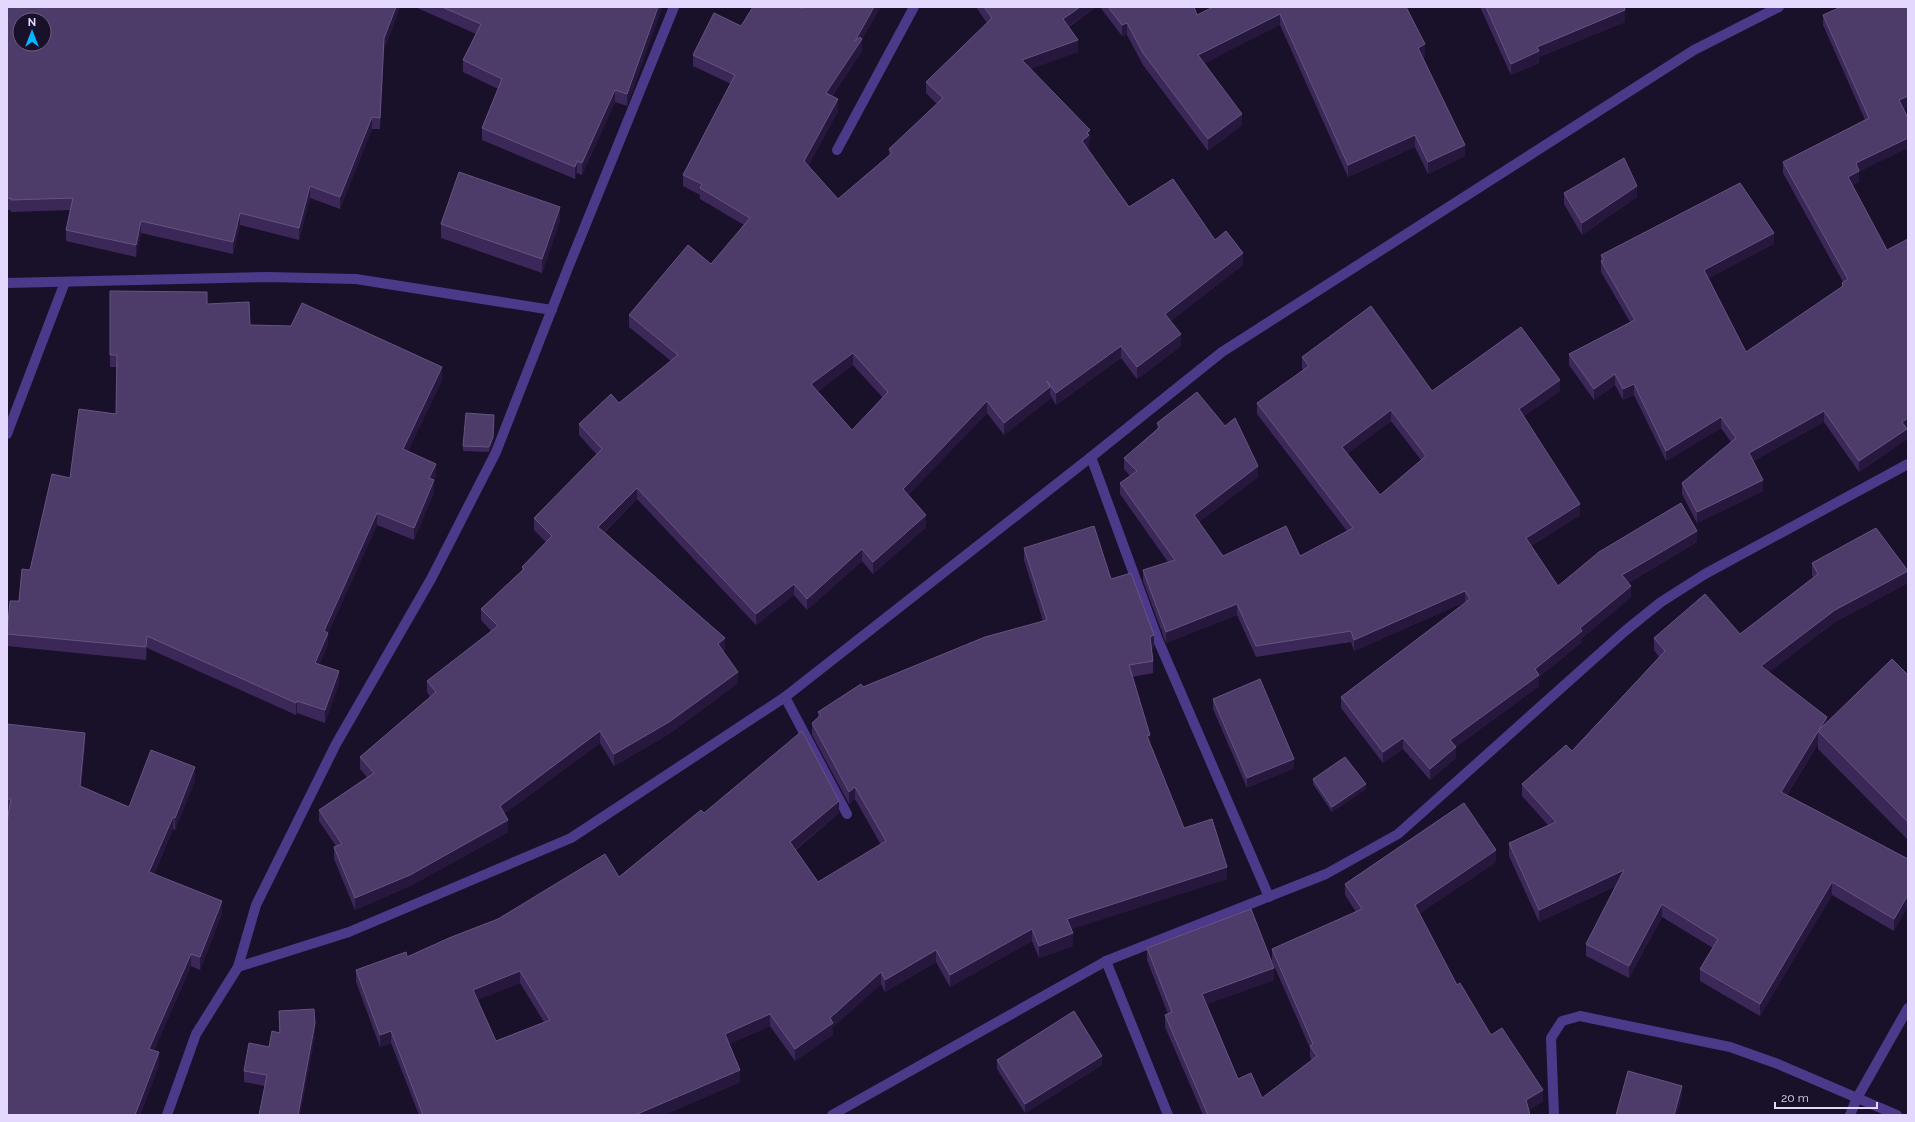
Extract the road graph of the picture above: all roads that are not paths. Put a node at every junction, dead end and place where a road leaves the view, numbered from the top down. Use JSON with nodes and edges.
{"nodes":[{"id":1,"x":674,"y":7,"type":"edge"},
{"id":2,"x":914,"y":7,"type":"edge"},
{"id":3,"x":1779,"y":7,"type":"edge"},
{"id":4,"x":838,"y":150,"type":"dead end"},
{"id":5,"x":65,"y":282,"type":"junction"},
{"id":6,"x":7,"y":283,"type":"edge"},
{"id":7,"x":552,"y":310,"type":"junction"},
{"id":8,"x":7,"y":434,"type":"edge"},
{"id":9,"x":1091,"y":457,"type":"junction"},
{"id":10,"x":1908,"y":464,"type":"edge"},
{"id":11,"x":785,"y":697,"type":"junction"},
{"id":12,"x":847,"y":814,"type":"dead end"},
{"id":13,"x":1269,"y":897,"type":"junction"},
{"id":14,"x":1106,"y":961,"type":"junction"},
{"id":15,"x":238,"y":968,"type":"junction"},
{"id":16,"x":1908,"y":1008,"type":"edge"},
{"id":17,"x":1857,"y":1098,"type":"junction"},
{"id":18,"x":167,"y":1115,"type":"edge"},
{"id":19,"x":832,"y":1115,"type":"edge"},
{"id":20,"x":1168,"y":1115,"type":"edge"},
{"id":21,"x":1554,"y":1115,"type":"edge"},
{"id":22,"x":1850,"y":1115,"type":"edge"},
{"id":23,"x":1897,"y":1115,"type":"edge"}],
"edges":[{"from":1,"to":7,"type":"street"},
{"from":2,"to":4,"type":"street"},
{"from":3,"to":9,"type":"street"},
{"from":5,"to":6,"type":"street"},
{"from":5,"to":7,"type":"street"},
{"from":5,"to":8,"type":"street"},
{"from":7,"to":15,"type":"street"},
{"from":9,"to":11,"type":"street"},
{"from":9,"to":13,"type":"street"},
{"from":10,"to":13,"type":"street"},
{"from":11,"to":12,"type":"street"},
{"from":11,"to":15,"type":"street"},
{"from":13,"to":14,"type":"street"},
{"from":14,"to":19,"type":"street"},
{"from":14,"to":20,"type":"street"},
{"from":15,"to":18,"type":"street"},
{"from":16,"to":17,"type":"street"},
{"from":17,"to":21,"type":"street"},
{"from":17,"to":22,"type":"street"},
{"from":17,"to":23,"type":"street"}]}
